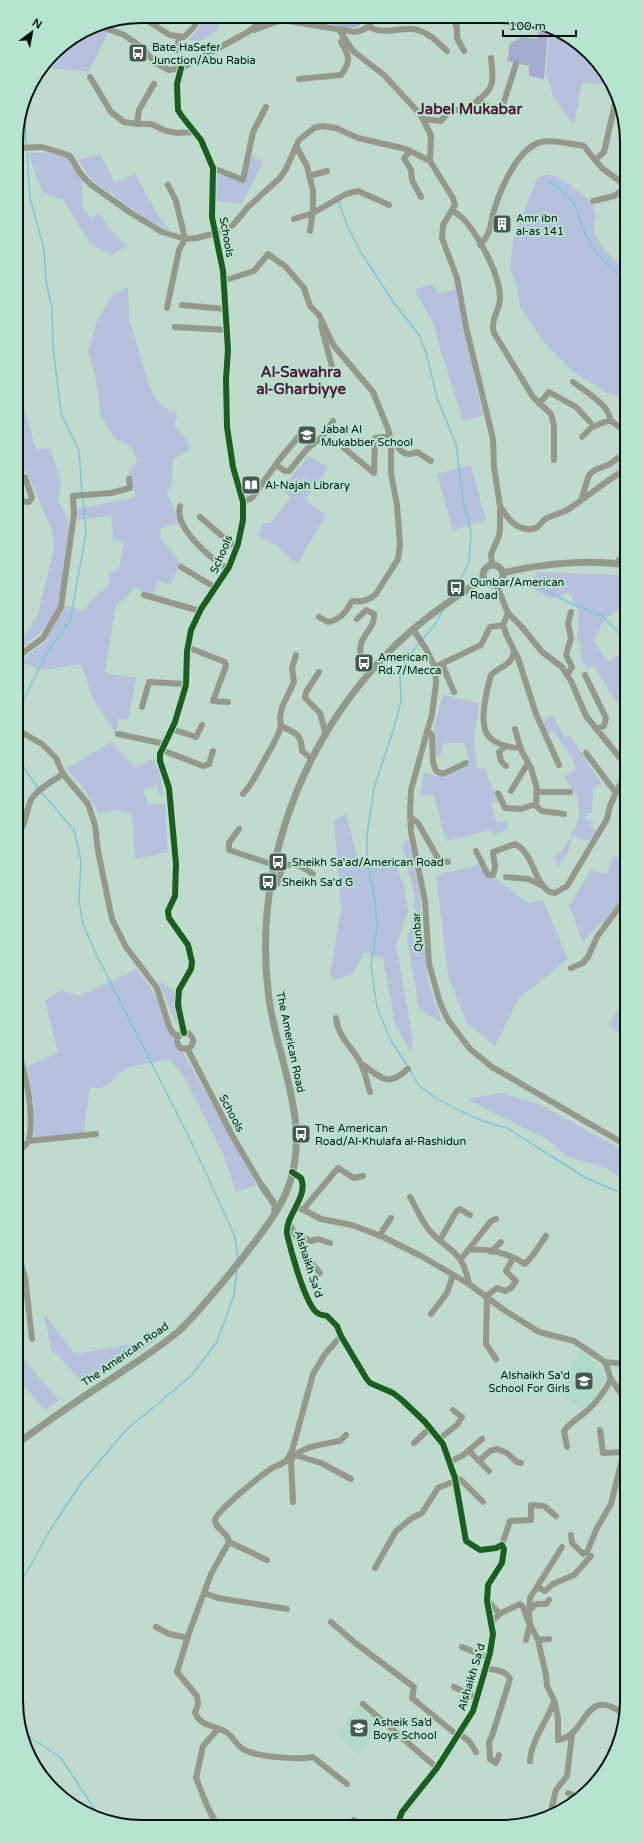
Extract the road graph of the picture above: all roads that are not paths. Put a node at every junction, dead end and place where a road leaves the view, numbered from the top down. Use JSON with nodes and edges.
{"nodes":[{"id":1,"x":151,"y":23,"type":"edge"},
{"id":2,"x":195,"y":23,"type":"edge"},
{"id":3,"x":258,"y":23,"type":"edge"},
{"id":4,"x":268,"y":23,"type":"edge"},
{"id":5,"x":306,"y":23,"type":"edge"},
{"id":6,"x":371,"y":23,"type":"edge"},
{"id":7,"x":454,"y":23,"type":"edge"},
{"id":8,"x":368,"y":27,"type":"junction"},
{"id":9,"x":107,"y":29,"type":"edge"},
{"id":10,"x":340,"y":30,"type":"junction"},
{"id":11,"x":248,"y":32,"type":"junction"},
{"id":12,"x":179,"y":37,"type":"junction"},
{"id":13,"x":344,"y":37,"type":"junction"},
{"id":14,"x":177,"y":50,"type":"dead end"},
{"id":15,"x":447,"y":51,"type":"dead end"},
{"id":16,"x":464,"y":51,"type":"dead end"},
{"id":17,"x":491,"y":58,"type":"dead end"},
{"id":18,"x":516,"y":64,"type":"dead end"},
{"id":19,"x":181,"y":68,"type":"junction"},
{"id":20,"x":90,"y":77,"type":"dead end"},
{"id":21,"x":299,"y":79,"type":"dead end"},
{"id":22,"x":154,"y":84,"type":"dead end"},
{"id":23,"x":478,"y":100,"type":"junction"},
{"id":24,"x":615,"y":106,"type":"edge"},
{"id":25,"x":266,"y":107,"type":"dead end"},
{"id":26,"x":424,"y":119,"type":"junction"},
{"id":27,"x":137,"y":124,"type":"junction"},
{"id":28,"x":195,"y":132,"type":"junction"},
{"id":29,"x":296,"y":146,"type":"junction"},
{"id":30,"x":23,"y":148,"type":"edge"},
{"id":31,"x":410,"y":151,"type":"junction"},
{"id":32,"x":595,"y":160,"type":"junction"},
{"id":33,"x":430,"y":161,"type":"junction"},
{"id":34,"x":212,"y":168,"type":"junction"},
{"id":35,"x":327,"y":171,"type":"dead end"},
{"id":36,"x":309,"y":176,"type":"junction"},
{"id":37,"x":620,"y":182,"type":"edge"},
{"id":38,"x":168,"y":185,"type":"dead end"},
{"id":39,"x":620,"y":191,"type":"edge"},
{"id":40,"x":421,"y":197,"type":"dead end"},
{"id":41,"x":593,"y":201,"type":"dead end"},
{"id":42,"x":389,"y":205,"type":"dead end"},
{"id":43,"x":453,"y":211,"type":"junction"},
{"id":44,"x":313,"y":213,"type":"junction"},
{"id":45,"x":294,"y":219,"type":"dead end"},
{"id":46,"x":310,"y":231,"type":"dead end"},
{"id":47,"x":215,"y":233,"type":"junction"},
{"id":48,"x":185,"y":239,"type":"junction"},
{"id":49,"x":480,"y":245,"type":"junction"},
{"id":50,"x":223,"y":281,"type":"junction"},
{"id":51,"x":182,"y":305,"type":"dead end"},
{"id":52,"x":167,"y":308,"type":"dead end"},
{"id":53,"x":225,"y":309,"type":"junction"},
{"id":54,"x":319,"y":315,"type":"junction"},
{"id":55,"x":175,"y":327,"type":"dead end"},
{"id":56,"x":227,"y":330,"type":"junction"},
{"id":57,"x":334,"y":374,"type":"dead end"},
{"id":58,"x":573,"y":382,"type":"dead end"},
{"id":59,"x":539,"y":404,"type":"junction"},
{"id":60,"x":610,"y":420,"type":"junction"},
{"id":61,"x":333,"y":421,"type":"dead end"},
{"id":62,"x":590,"y":422,"type":"dead end"},
{"id":63,"x":620,"y":427,"type":"edge"},
{"id":64,"x":304,"y":430,"type":"dead end"},
{"id":65,"x":582,"y":437,"type":"dead end"},
{"id":66,"x":390,"y":438,"type":"junction"},
{"id":67,"x":344,"y":448,"type":"dead end"},
{"id":68,"x":620,"y":457,"type":"edge"},
{"id":69,"x":554,"y":460,"type":"dead end"},
{"id":70,"x":431,"y":461,"type":"dead end"},
{"id":71,"x":276,"y":465,"type":"junction"},
{"id":72,"x":620,"y":473,"type":"edge"},
{"id":73,"x":25,"y":477,"type":"dead end"},
{"id":74,"x":129,"y":479,"type":"dead end"},
{"id":75,"x":581,"y":500,"type":"junction"},
{"id":76,"x":23,"y":501,"type":"edge"},
{"id":77,"x":242,"y":502,"type":"junction"},
{"id":78,"x":180,"y":506,"type":"dead end"},
{"id":79,"x":500,"y":506,"type":"junction"},
{"id":80,"x":200,"y":517,"type":"dead end"},
{"id":81,"x":236,"y":548,"type":"junction"},
{"id":82,"x":620,"y":559,"type":"edge"},
{"id":83,"x":615,"y":564,"type":"junction"},
{"id":84,"x":620,"y":564,"type":"edge"},
{"id":85,"x":492,"y":565,"type":"junction"},
{"id":86,"x":181,"y":567,"type":"dead end"},
{"id":87,"x":228,"y":569,"type":"junction"},
{"id":88,"x":503,"y":573,"type":"junction"},
{"id":89,"x":484,"y":579,"type":"junction"},
{"id":90,"x":496,"y":584,"type":"junction"},
{"id":91,"x":216,"y":588,"type":"junction"},
{"id":92,"x":144,"y":596,"type":"dead end"},
{"id":93,"x":200,"y":611,"type":"junction"},
{"id":94,"x":571,"y":612,"type":"dead end"},
{"id":95,"x":508,"y":613,"type":"junction"},
{"id":96,"x":319,"y":616,"type":"dead end"},
{"id":97,"x":357,"y":619,"type":"dead end"},
{"id":98,"x":504,"y":625,"type":"junction"},
{"id":99,"x":413,"y":629,"type":"junction"},
{"id":100,"x":187,"y":647,"type":"junction"},
{"id":101,"x":514,"y":650,"type":"junction"},
{"id":102,"x":23,"y":653,"type":"edge"},
{"id":103,"x":296,"y":656,"type":"dead end"},
{"id":104,"x":439,"y":665,"type":"junction"},
{"id":105,"x":371,"y":670,"type":"junction"},
{"id":106,"x":319,"y":672,"type":"dead end"},
{"id":107,"x":567,"y":675,"type":"junction"},
{"id":108,"x":585,"y":675,"type":"dead end"},
{"id":109,"x":186,"y":684,"type":"junction"},
{"id":110,"x":454,"y":692,"type":"dead end"},
{"id":111,"x":228,"y":702,"type":"dead end"},
{"id":112,"x":142,"y":707,"type":"dead end"},
{"id":113,"x":202,"y":725,"type":"dead end"},
{"id":114,"x":281,"y":726,"type":"junction"},
{"id":115,"x":172,"y":729,"type":"junction"},
{"id":116,"x":515,"y":729,"type":"dead end"},
{"id":117,"x":596,"y":729,"type":"junction"},
{"id":118,"x":428,"y":731,"type":"junction"},
{"id":119,"x":23,"y":733,"type":"edge"},
{"id":120,"x":118,"y":734,"type":"dead end"},
{"id":121,"x":326,"y":735,"type":"junction"},
{"id":122,"x":506,"y":746,"type":"junction"},
{"id":123,"x":163,"y":747,"type":"junction"},
{"id":124,"x":521,"y":748,"type":"junction"},
{"id":125,"x":213,"y":751,"type":"dead end"},
{"id":126,"x":586,"y":753,"type":"dead end"},
{"id":127,"x":312,"y":758,"type":"junction"},
{"id":128,"x":620,"y":758,"type":"edge"},
{"id":129,"x":466,"y":763,"type":"dead end"},
{"id":130,"x":528,"y":763,"type":"junction"},
{"id":131,"x":559,"y":765,"type":"dead end"},
{"id":132,"x":506,"y":766,"type":"dead end"},
{"id":133,"x":63,"y":774,"type":"junction"},
{"id":134,"x":620,"y":786,"type":"edge"},
{"id":135,"x":511,"y":791,"type":"dead end"},
{"id":136,"x":536,"y":792,"type":"junction"},
{"id":137,"x":570,"y":792,"type":"dead end"},
{"id":138,"x":498,"y":793,"type":"dead end"},
{"id":139,"x":616,"y":793,"type":"junction"},
{"id":140,"x":244,"y":794,"type":"dead end"},
{"id":141,"x":536,"y":804,"type":"junction"},
{"id":142,"x":564,"y":814,"type":"dead end"},
{"id":143,"x":410,"y":817,"type":"junction"},
{"id":144,"x":23,"y":828,"type":"edge"},
{"id":145,"x":239,"y":829,"type":"dead end"},
{"id":146,"x":476,"y":851,"type":"dead end"},
{"id":147,"x":448,"y":862,"type":"dead end"},
{"id":148,"x":274,"y":863,"type":"junction"},
{"id":149,"x":313,"y":874,"type":"dead end"},
{"id":150,"x":506,"y":877,"type":"dead end"},
{"id":151,"x":271,"y":886,"type":"junction"},
{"id":152,"x":543,"y":886,"type":"junction"},
{"id":153,"x":620,"y":906,"type":"edge"},
{"id":154,"x":571,"y":968,"type":"dead end"},
{"id":155,"x":336,"y":1018,"type":"dead end"},
{"id":156,"x":184,"y":1032,"type":"junction"},
{"id":157,"x":178,"y":1036,"type":"junction"},
{"id":158,"x":188,"y":1048,"type":"junction"},
{"id":159,"x":362,"y":1064,"type":"junction"},
{"id":160,"x":23,"y":1067,"type":"edge"},
{"id":161,"x":408,"y":1069,"type":"dead end"},
{"id":162,"x":370,"y":1092,"type":"dead end"},
{"id":163,"x":96,"y":1134,"type":"dead end"},
{"id":164,"x":29,"y":1141,"type":"junction"},
{"id":165,"x":620,"y":1142,"type":"edge"},
{"id":166,"x":23,"y":1148,"type":"edge"},
{"id":167,"x":292,"y":1172,"type":"junction"},
{"id":168,"x":363,"y":1176,"type":"dead end"},
{"id":169,"x":262,"y":1186,"type":"junction"},
{"id":170,"x":286,"y":1192,"type":"junction"},
{"id":171,"x":410,"y":1196,"type":"dead end"},
{"id":172,"x":272,"y":1199,"type":"junction"},
{"id":173,"x":281,"y":1202,"type":"junction"},
{"id":174,"x":296,"y":1206,"type":"junction"},
{"id":175,"x":305,"y":1211,"type":"junction"},
{"id":176,"x":275,"y":1212,"type":"junction"},
{"id":177,"x":470,"y":1215,"type":"dead end"},
{"id":178,"x":391,"y":1218,"type":"dead end"},
{"id":179,"x":496,"y":1219,"type":"dead end"},
{"id":180,"x":288,"y":1221,"type":"junction"},
{"id":181,"x":295,"y":1234,"type":"junction"},
{"id":182,"x":379,"y":1236,"type":"junction"},
{"id":183,"x":546,"y":1236,"type":"dead end"},
{"id":184,"x":440,"y":1240,"type":"junction"},
{"id":185,"x":501,"y":1242,"type":"dead end"},
{"id":186,"x":330,"y":1243,"type":"dead end"},
{"id":187,"x":468,"y":1250,"type":"junction"},
{"id":188,"x":492,"y":1252,"type":"junction"},
{"id":189,"x":513,"y":1258,"type":"junction"},
{"id":190,"x":461,"y":1260,"type":"junction"},
{"id":191,"x":23,"y":1270,"type":"edge"},
{"id":192,"x":320,"y":1273,"type":"dead end"},
{"id":193,"x":453,"y":1275,"type":"junction"},
{"id":194,"x":469,"y":1284,"type":"junction"},
{"id":195,"x":487,"y":1296,"type":"junction"},
{"id":196,"x":431,"y":1314,"type":"dead end"},
{"id":197,"x":341,"y":1336,"type":"junction"},
{"id":198,"x":32,"y":1339,"type":"dead end"},
{"id":199,"x":496,"y":1359,"type":"dead end"},
{"id":200,"x":605,"y":1362,"type":"junction"},
{"id":201,"x":620,"y":1363,"type":"edge"},
{"id":202,"x":611,"y":1379,"type":"junction"},
{"id":203,"x":620,"y":1392,"type":"edge"},
{"id":204,"x":453,"y":1410,"type":"dead end"},
{"id":205,"x":430,"y":1428,"type":"junction"},
{"id":206,"x":600,"y":1430,"type":"dead end"},
{"id":207,"x":346,"y":1434,"type":"dead end"},
{"id":208,"x":23,"y":1439,"type":"edge"},
{"id":209,"x":439,"y":1439,"type":"junction"},
{"id":210,"x":482,"y":1439,"type":"dead end"},
{"id":211,"x":414,"y":1443,"type":"dead end"},
{"id":212,"x":567,"y":1447,"type":"dead end"},
{"id":213,"x":469,"y":1451,"type":"junction"},
{"id":214,"x":620,"y":1452,"type":"edge"},
{"id":215,"x":293,"y":1453,"type":"junction"},
{"id":216,"x":479,"y":1461,"type":"junction"},
{"id":217,"x":449,"y":1462,"type":"junction"},
{"id":218,"x":521,"y":1463,"type":"dead end"},
{"id":219,"x":620,"y":1468,"type":"edge"},
{"id":220,"x":489,"y":1471,"type":"dead end"},
{"id":221,"x":351,"y":1479,"type":"dead end"},
{"id":222,"x":455,"y":1480,"type":"junction"},
{"id":223,"x":293,"y":1502,"type":"dead end"},
{"id":224,"x":483,"y":1502,"type":"dead end"},
{"id":225,"x":556,"y":1516,"type":"dead end"},
{"id":226,"x":571,"y":1535,"type":"dead end"},
{"id":227,"x":229,"y":1542,"type":"junction"},
{"id":228,"x":502,"y":1545,"type":"junction"},
{"id":229,"x":562,"y":1546,"type":"dead end"},
{"id":230,"x":591,"y":1556,"type":"dead end"},
{"id":231,"x":267,"y":1560,"type":"dead end"},
{"id":232,"x":375,"y":1568,"type":"dead end"},
{"id":233,"x":537,"y":1587,"type":"junction"},
{"id":234,"x":205,"y":1593,"type":"junction"},
{"id":235,"x":549,"y":1600,"type":"dead end"},
{"id":236,"x":487,"y":1601,"type":"junction"},
{"id":237,"x":287,"y":1609,"type":"dead end"},
{"id":238,"x":530,"y":1610,"type":"junction"},
{"id":239,"x":501,"y":1613,"type":"junction"},
{"id":240,"x":331,"y":1622,"type":"dead end"},
{"id":241,"x":491,"y":1622,"type":"junction"},
{"id":242,"x":530,"y":1624,"type":"junction"},
{"id":243,"x":156,"y":1627,"type":"dead end"},
{"id":244,"x":188,"y":1638,"type":"junction"},
{"id":245,"x":549,"y":1639,"type":"dead end"},
{"id":246,"x":526,"y":1640,"type":"dead end"},
{"id":247,"x":538,"y":1640,"type":"junction"},
{"id":248,"x":462,"y":1647,"type":"dead end"},
{"id":249,"x":489,"y":1658,"type":"junction"},
{"id":250,"x":486,"y":1668,"type":"junction"},
{"id":251,"x":454,"y":1687,"type":"dead end"},
{"id":252,"x":477,"y":1698,"type":"junction"},
{"id":253,"x":554,"y":1700,"type":"junction"},
{"id":254,"x":363,"y":1704,"type":"dead end"},
{"id":255,"x":620,"y":1711,"type":"edge"},
{"id":256,"x":218,"y":1729,"type":"junction"},
{"id":257,"x":457,"y":1734,"type":"junction"},
{"id":258,"x":572,"y":1735,"type":"junction"},
{"id":259,"x":476,"y":1752,"type":"dead end"},
{"id":260,"x":499,"y":1755,"type":"dead end"},
{"id":261,"x":530,"y":1761,"type":"dead end"},
{"id":262,"x":437,"y":1768,"type":"junction"},
{"id":263,"x":347,"y":1784,"type":"dead end"},
{"id":264,"x":568,"y":1793,"type":"dead end"},
{"id":265,"x":573,"y":1795,"type":"edge"},
{"id":266,"x":552,"y":1809,"type":"edge"},
{"id":267,"x":214,"y":1820,"type":"edge"},
{"id":268,"x":399,"y":1820,"type":"edge"}],
"edges":[{"from":1,"to":12,"type":"street"},
{"from":2,"to":12,"type":"street"},
{"from":3,"to":11,"type":"street"},
{"from":4,"to":11,"type":"street"},
{"from":5,"to":10,"type":"street"},
{"from":6,"to":8,"type":"street"},
{"from":7,"to":16,"type":"street"},
{"from":8,"to":10,"type":"street"},
{"from":8,"to":15,"type":"street"},
{"from":9,"to":19,"type":"street"},
{"from":10,"to":13,"type":"street"},
{"from":11,"to":19,"type":"street"},
{"from":12,"to":14,"type":"street"},
{"from":13,"to":21,"type":"street"},
{"from":13,"to":26,"type":"street"},
{"from":17,"to":23,"type":"street"},
{"from":18,"to":23,"type":"street"},
{"from":19,"to":28,"type":"street","name":"Schools"},
{"from":20,"to":27,"type":"street"},
{"from":22,"to":27,"type":"street"},
{"from":23,"to":26,"type":"street"},
{"from":24,"to":32,"type":"street"},
{"from":25,"to":34,"type":"street"},
{"from":26,"to":33,"type":"street"},
{"from":27,"to":28,"type":"street"},
{"from":28,"to":34,"type":"street","name":"Schools"},
{"from":29,"to":31,"type":"street"},
{"from":29,"to":36,"type":"street"},
{"from":29,"to":47,"type":"street"},
{"from":30,"to":48,"type":"street"},
{"from":31,"to":33,"type":"street"},
{"from":31,"to":40,"type":"street"},
{"from":32,"to":37,"type":"street"},
{"from":32,"to":49,"type":"street"},
{"from":33,"to":43,"type":"street"},
{"from":34,"to":47,"type":"street","name":"Schools"},
{"from":35,"to":36,"type":"street"},
{"from":36,"to":44,"type":"street"},
{"from":38,"to":48,"type":"street"},
{"from":39,"to":41,"type":"street"},
{"from":42,"to":44,"type":"street"},
{"from":43,"to":49,"type":"street"},
{"from":43,"to":79,"type":"street"},
{"from":44,"to":45,"type":"street"},
{"from":44,"to":46,"type":"street"},
{"from":47,"to":48,"type":"street"},
{"from":47,"to":50,"type":"street","name":"Schools"},
{"from":48,"to":52,"type":"street"},
{"from":49,"to":59,"type":"street"},
{"from":50,"to":53,"type":"street","name":"Schools"},
{"from":50,"to":54,"type":"street"},
{"from":51,"to":53,"type":"street"},
{"from":53,"to":56,"type":"street","name":"Schools"},
{"from":54,"to":57,"type":"street"},
{"from":54,"to":66,"type":"street"},
{"from":55,"to":56,"type":"street"},
{"from":56,"to":77,"type":"street","name":"Schools"},
{"from":58,"to":60,"type":"street"},
{"from":59,"to":62,"type":"street"},
{"from":59,"to":69,"type":"street"},
{"from":60,"to":63,"type":"street"},
{"from":60,"to":65,"type":"street"},
{"from":61,"to":71,"type":"street"},
{"from":64,"to":71,"type":"street"},
{"from":66,"to":67,"type":"street"},
{"from":66,"to":70,"type":"street"},
{"from":66,"to":96,"type":"street"},
{"from":68,"to":75,"type":"street"},
{"from":71,"to":77,"type":"street"},
{"from":72,"to":75,"type":"street"},
{"from":73,"to":76,"type":"street"},
{"from":74,"to":102,"type":"street"},
{"from":75,"to":79,"type":"street"},
{"from":77,"to":81,"type":"street","name":"Schools"},
{"from":78,"to":87,"type":"street"},
{"from":79,"to":85,"type":"street"},
{"from":80,"to":81,"type":"street"},
{"from":81,"to":87,"type":"street","name":"Schools"},
{"from":82,"to":83,"type":"street"},
{"from":83,"to":84,"type":"main road"},
{"from":83,"to":88,"type":"main road"},
{"from":85,"to":88,"type":"main road"},
{"from":85,"to":89,"type":"main road"},
{"from":86,"to":91,"type":"street"},
{"from":87,"to":91,"type":"street","name":"Schools"},
{"from":88,"to":90,"type":"main road"},
{"from":89,"to":90,"type":"main road"},
{"from":89,"to":99,"type":"main road","name":"The American Road"},
{"from":90,"to":95,"type":"street"},
{"from":91,"to":93,"type":"street","name":"Schools"},
{"from":92,"to":93,"type":"street"},
{"from":93,"to":100,"type":"street","name":"Schools"},
{"from":94,"to":107,"type":"street"},
{"from":95,"to":98,"type":"street"},
{"from":95,"to":107,"type":"street"},
{"from":97,"to":105,"type":"street"},
{"from":98,"to":101,"type":"street"},
{"from":98,"to":104,"type":"street"},
{"from":99,"to":104,"type":"street","name":"Qunbar"},
{"from":99,"to":105,"type":"main road","name":"The American Road"},
{"from":100,"to":109,"type":"street","name":"Schools"},
{"from":100,"to":111,"type":"street"},
{"from":101,"to":122,"type":"street"},
{"from":101,"to":131,"type":"street"},
{"from":103,"to":114,"type":"street"},
{"from":104,"to":110,"type":"street"},
{"from":104,"to":118,"type":"street","name":"Qunbar"},
{"from":105,"to":121,"type":"main road","name":"The American Road"},
{"from":106,"to":121,"type":"street"},
{"from":107,"to":117,"type":"street"},
{"from":108,"to":117,"type":"street"},
{"from":109,"to":112,"type":"street"},
{"from":109,"to":115,"type":"street","name":"Schools"},
{"from":113,"to":115,"type":"street"},
{"from":114,"to":127,"type":"street"},
{"from":114,"to":140,"type":"street"},
{"from":115,"to":123,"type":"street","name":"Schools"},
{"from":116,"to":124,"type":"street"},
{"from":117,"to":128,"type":"street"},
{"from":118,"to":129,"type":"street"},
{"from":118,"to":143,"type":"street","name":"Qunbar"},
{"from":119,"to":133,"type":"street"},
{"from":120,"to":123,"type":"street"},
{"from":121,"to":127,"type":"main road","name":"The American Road"},
{"from":122,"to":124,"type":"street"},
{"from":122,"to":132,"type":"street"},
{"from":123,"to":125,"type":"street"},
{"from":123,"to":156,"type":"street","name":"Schools"},
{"from":124,"to":130,"type":"street"},
{"from":126,"to":139,"type":"street"},
{"from":127,"to":148,"type":"main road","name":"The American Road"},
{"from":130,"to":135,"type":"street"},
{"from":130,"to":136,"type":"street"},
{"from":133,"to":144,"type":"street"},
{"from":133,"to":157,"type":"street"},
{"from":134,"to":139,"type":"street"},
{"from":136,"to":137,"type":"street"},
{"from":136,"to":141,"type":"street"},
{"from":138,"to":141,"type":"street"},
{"from":139,"to":152,"type":"street"},
{"from":141,"to":142,"type":"street"},
{"from":143,"to":147,"type":"street"},
{"from":143,"to":165,"type":"street","name":"Qunbar"},
{"from":145,"to":148,"type":"street"},
{"from":146,"to":152,"type":"street"},
{"from":148,"to":151,"type":"main road","name":"The American Road"},
{"from":149,"to":151,"type":"street"},
{"from":150,"to":152,"type":"street"},
{"from":151,"to":167,"type":"main road","name":"The American Road"},
{"from":153,"to":154,"type":"street"},
{"from":155,"to":159,"type":"street"},
{"from":156,"to":157,"type":"street"},
{"from":156,"to":158,"type":"street"},
{"from":157,"to":158,"type":"street"},
{"from":158,"to":169,"type":"street","name":"Schools"},
{"from":159,"to":161,"type":"street"},
{"from":159,"to":162,"type":"street"},
{"from":160,"to":164,"type":"street"},
{"from":163,"to":164,"type":"street"},
{"from":164,"to":166,"type":"street"},
{"from":167,"to":170,"type":"main road","name":"The American Road"},
{"from":167,"to":174,"type":"street","name":"Alshaikh Sa'd"},
{"from":168,"to":175,"type":"street"},
{"from":169,"to":170,"type":"main road"},
{"from":169,"to":172,"type":"main road"},
{"from":170,"to":173,"type":"main road","name":"The American Road"},
{"from":171,"to":184,"type":"street"},
{"from":172,"to":173,"type":"main road"},
{"from":172,"to":176,"type":"main road"},
{"from":173,"to":176,"type":"main road","name":"The American Road"},
{"from":174,"to":175,"type":"street","name":"Alshaikh Sa'd"},
{"from":174,"to":180,"type":"street","name":"Alshaikh Sa'd"},
{"from":175,"to":182,"type":"street","name":"Alshaikh Sa'd"},
{"from":176,"to":208,"type":"main road","name":"The American Road"},
{"from":177,"to":184,"type":"street"},
{"from":178,"to":182,"type":"street"},
{"from":179,"to":187,"type":"street"},
{"from":180,"to":181,"type":"street"},
{"from":180,"to":197,"type":"street","name":"Alshaikh Sa'd"},
{"from":181,"to":186,"type":"street"},
{"from":181,"to":192,"type":"street"},
{"from":182,"to":193,"type":"street","name":"Alshaikh Sa'd"},
{"from":183,"to":189,"type":"street"},
{"from":184,"to":190,"type":"street"},
{"from":185,"to":188,"type":"street"},
{"from":187,"to":188,"type":"street"},
{"from":187,"to":190,"type":"street"},
{"from":188,"to":189,"type":"street"},
{"from":189,"to":195,"type":"street"},
{"from":190,"to":194,"type":"street"},
{"from":191,"to":198,"type":"street"},
{"from":193,"to":194,"type":"street","name":"Alshaikh Sa'd"},
{"from":193,"to":196,"type":"street"},
{"from":194,"to":195,"type":"street","name":"Alshaikh Sa'd"},
{"from":195,"to":199,"type":"street"},
{"from":195,"to":200,"type":"street","name":"Alshaikh Sa'd"},
{"from":197,"to":205,"type":"street","name":"Alshaikh Sa'd"},
{"from":197,"to":215,"type":"street"},
{"from":200,"to":201,"type":"street","name":"Alshaikh Sa'd"},
{"from":200,"to":202,"type":"street"},
{"from":202,"to":203,"type":"street"},
{"from":202,"to":212,"type":"street"},
{"from":204,"to":209,"type":"street"},
{"from":205,"to":209,"type":"street","name":"Alshaikh Sa'd"},
{"from":205,"to":211,"type":"street"},
{"from":206,"to":214,"type":"street"},
{"from":207,"to":215,"type":"street"},
{"from":209,"to":217,"type":"street","name":"Alshaikh Sa'd"},
{"from":210,"to":213,"type":"street"},
{"from":213,"to":216,"type":"street"},
{"from":213,"to":217,"type":"street"},
{"from":215,"to":221,"type":"street"},
{"from":215,"to":223,"type":"street"},
{"from":215,"to":227,"type":"street"},
{"from":216,"to":218,"type":"street"},
{"from":216,"to":220,"type":"street"},
{"from":217,"to":222,"type":"street","name":"Alshaikh Sa'd"},
{"from":219,"to":226,"type":"street"},
{"from":222,"to":224,"type":"street"},
{"from":222,"to":228,"type":"street","name":"Alshaikh Sa'd"},
{"from":222,"to":232,"type":"street"},
{"from":225,"to":228,"type":"street"},
{"from":227,"to":231,"type":"street"},
{"from":227,"to":234,"type":"street"},
{"from":228,"to":236,"type":"street","name":"Alshaikh Sa'd"},
{"from":229,"to":233,"type":"street"},
{"from":230,"to":233,"type":"street"},
{"from":233,"to":238,"type":"street"},
{"from":234,"to":237,"type":"street"},
{"from":234,"to":244,"type":"street"},
{"from":235,"to":238,"type":"street"},
{"from":236,"to":239,"type":"street"},
{"from":236,"to":241,"type":"street","name":"Alshaikh Sa'd"},
{"from":238,"to":242,"type":"street"},
{"from":239,"to":241,"type":"street"},
{"from":239,"to":242,"type":"street"},
{"from":240,"to":257,"type":"street"},
{"from":241,"to":249,"type":"street","name":"Alshaikh Sa'd"},
{"from":242,"to":246,"type":"street"},
{"from":242,"to":247,"type":"street"},
{"from":243,"to":244,"type":"street"},
{"from":244,"to":256,"type":"street"},
{"from":245,"to":247,"type":"street"},
{"from":247,"to":253,"type":"street"},
{"from":248,"to":249,"type":"street"},
{"from":249,"to":250,"type":"street","name":"Alshaikh Sa'd"},
{"from":250,"to":252,"type":"street","name":"Alshaikh Sa'd"},
{"from":250,"to":260,"type":"street"},
{"from":251,"to":252,"type":"street"},
{"from":252,"to":257,"type":"street","name":"Alshaikh Sa'd"},
{"from":253,"to":258,"type":"street"},
{"from":253,"to":261,"type":"street"},
{"from":254,"to":262,"type":"street"},
{"from":255,"to":258,"type":"street"},
{"from":256,"to":263,"type":"street"},
{"from":256,"to":267,"type":"street"},
{"from":257,"to":259,"type":"street"},
{"from":257,"to":262,"type":"street","name":"Alshaikh Sa'd"},
{"from":258,"to":266,"type":"street"},
{"from":262,"to":268,"type":"street","name":"Alshaikh Sa'd"},
{"from":264,"to":265,"type":"street"}]}
